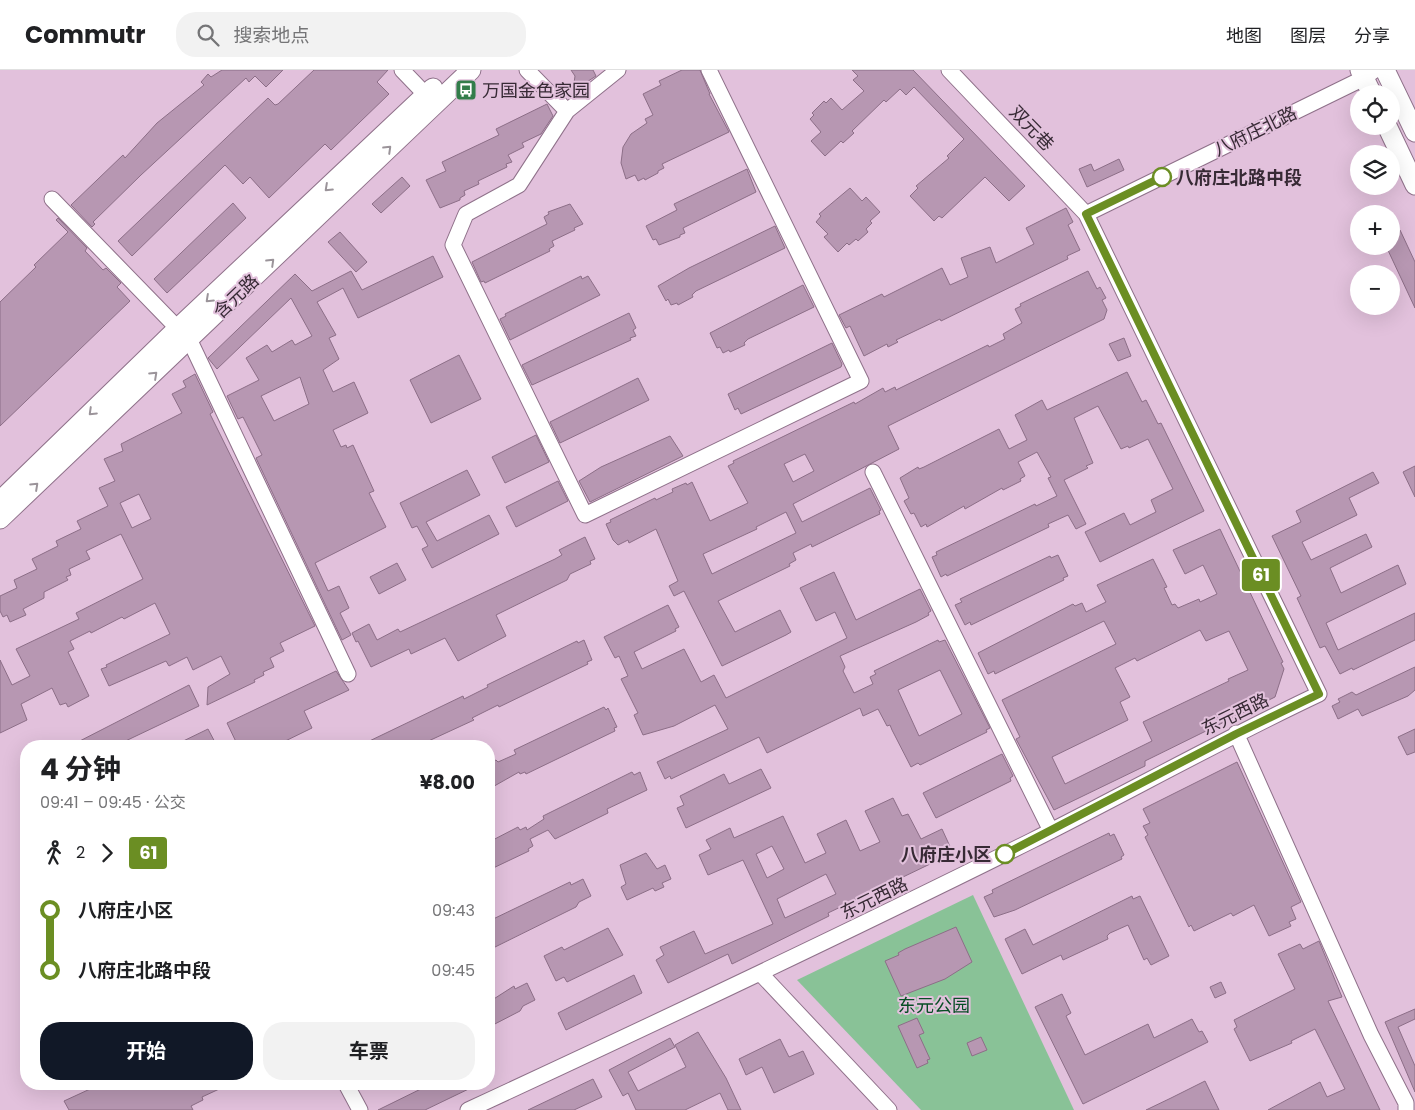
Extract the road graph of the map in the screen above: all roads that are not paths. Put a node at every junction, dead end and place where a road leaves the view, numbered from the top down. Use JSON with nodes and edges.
{"nodes":[{"id":1,"x":402,"y":70,"type":"edge"},
{"id":2,"x":452,"y":70,"type":"edge"},
{"id":3,"x":471,"y":70,"type":"edge"},
{"id":4,"x":527,"y":70,"type":"edge"},
{"id":5,"x":618,"y":70,"type":"edge"},
{"id":6,"x":709,"y":70,"type":"edge"},
{"id":7,"x":950,"y":70,"type":"edge"},
{"id":8,"x":1384,"y":70,"type":"edge"},
{"id":9,"x":1368,"y":78,"type":"edge"},
{"id":10,"x":426,"y":95,"type":"junction"},
{"id":11,"x":567,"y":111,"type":"junction"},
{"id":12,"x":1415,"y":132,"type":"edge"},
{"id":13,"x":1391,"y":135,"type":"edge"},
{"id":14,"x":1415,"y":185,"type":"edge"},
{"id":15,"x":52,"y":199,"type":"dead end"},
{"id":16,"x":1086,"y":214,"type":"junction"},
{"id":17,"x":184,"y":334,"type":"junction"},
{"id":18,"x":874,"y":472,"type":"dead end"},
{"id":19,"x":0,"y":501,"type":"edge"},
{"id":20,"x":0,"y":519,"type":"edge"},
{"id":21,"x":348,"y":674,"type":"dead end"},
{"id":22,"x":1236,"y":734,"type":"junction"},
{"id":23,"x":1051,"y":831,"type":"junction"},
{"id":24,"x":761,"y":974,"type":"junction"},
{"id":25,"x":349,"y":1090,"type":"edge"},
{"id":26,"x":360,"y":1110,"type":"edge"},
{"id":27,"x":468,"y":1110,"type":"edge"},
{"id":28,"x":889,"y":1110,"type":"edge"},
{"id":29,"x":1406,"y":1110,"type":"edge"}],
"edges":[{"from":1,"to":10,"type":"street"},
{"from":2,"to":10,"type":"main road","name":"含元路"},
{"from":17,"to":3,"type":"main road","name":"含元路","one_way":true},
{"from":4,"to":11,"type":"street"},
{"from":5,"to":11,"type":"street"},
{"from":6,"to":11,"type":"street"},
{"from":7,"to":16,"type":"street","name":"双元巷"},
{"from":8,"to":12,"type":"main road"},
{"from":9,"to":16,"type":"street","name":"八府庄北路"},
{"from":10,"to":17,"type":"main road","name":"含元路","one_way":true},
{"from":13,"to":14,"type":"main road"},
{"from":15,"to":17,"type":"street"},
{"from":16,"to":22,"type":"street","name":"东元西路"},
{"from":17,"to":19,"type":"main road","name":"含元路","one_way":true},
{"from":20,"to":17,"type":"main road","name":"含元路","one_way":true},
{"from":17,"to":21,"type":"street"},
{"from":18,"to":23,"type":"street"},
{"from":22,"to":23,"type":"street","name":"东元西路"},
{"from":22,"to":29,"type":"street"},
{"from":23,"to":24,"type":"street","name":"东元西路"},
{"from":24,"to":27,"type":"street","name":"东元西路"},
{"from":24,"to":28,"type":"street"},
{"from":25,"to":26,"type":"street"}]}
